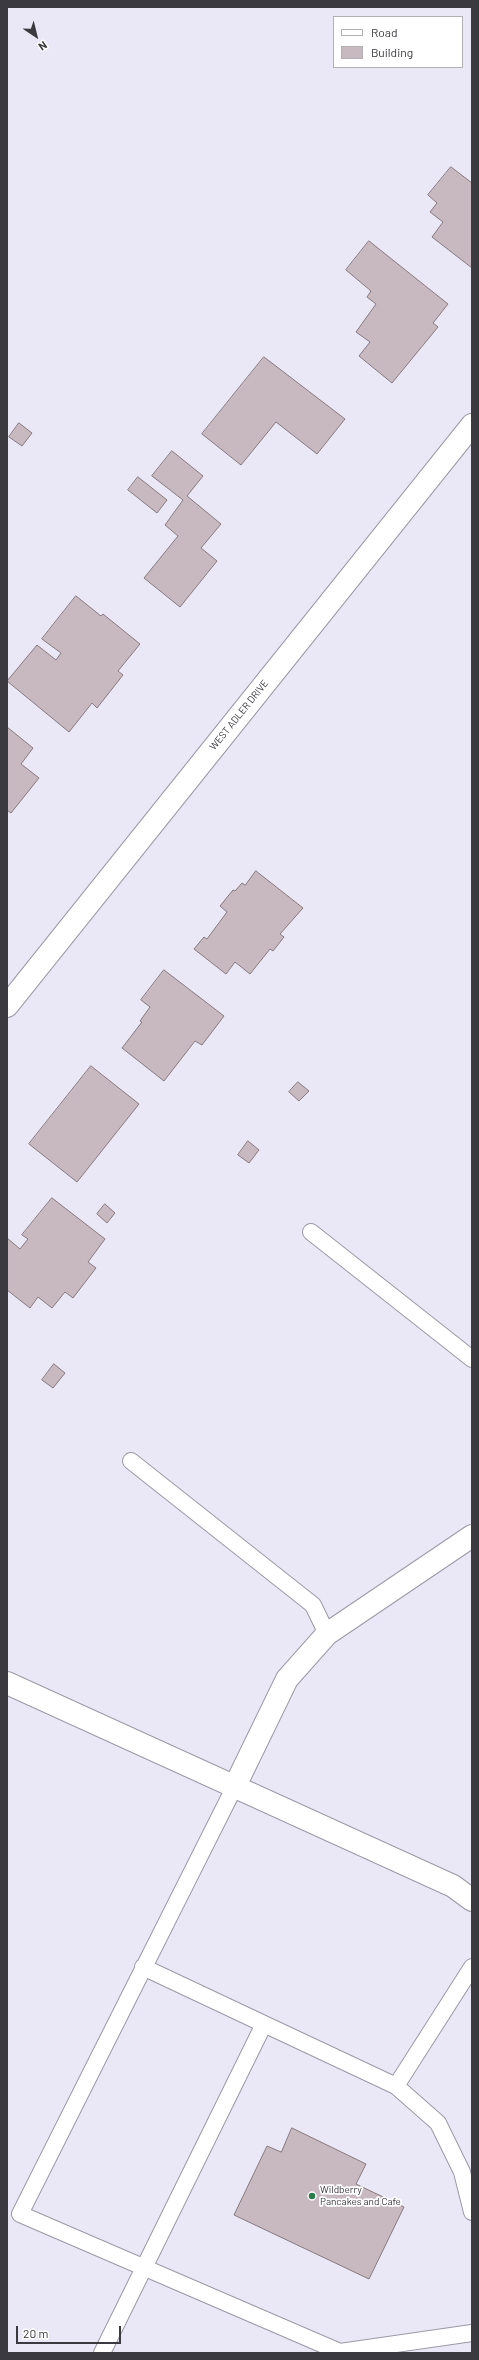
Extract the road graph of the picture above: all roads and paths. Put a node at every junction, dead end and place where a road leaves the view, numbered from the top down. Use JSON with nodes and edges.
{"nodes":[{"id":1,"x":472,"y":425,"type":"edge"},
{"id":2,"x":7,"y":1006,"type":"edge"},
{"id":3,"x":311,"y":1232,"type":"dead end"},
{"id":4,"x":472,"y":1359,"type":"edge"},
{"id":5,"x":131,"y":1461,"type":"dead end"},
{"id":6,"x":472,"y":1536,"type":"edge"},
{"id":7,"x":327,"y":1634,"type":"junction"},
{"id":8,"x":7,"y":1683,"type":"edge"},
{"id":9,"x":235,"y":1786,"type":"junction"},
{"id":10,"x":472,"y":1900,"type":"edge"},
{"id":11,"x":143,"y":1967,"type":"junction"},
{"id":12,"x":472,"y":1967,"type":"edge"},
{"id":13,"x":264,"y":2024,"type":"junction"},
{"id":14,"x":396,"y":2086,"type":"junction"},
{"id":15,"x":13,"y":2211,"type":"edge"},
{"id":16,"x":472,"y":2212,"type":"edge"},
{"id":17,"x":145,"y":2267,"type":"junction"},
{"id":18,"x":472,"y":2333,"type":"edge"},
{"id":19,"x":102,"y":2353,"type":"edge"}],
"edges":[{"from":1,"to":2,"type":"street","name":"WEST ADLER DRIVE"},
{"from":3,"to":4,"type":"lane"},
{"from":5,"to":7,"type":"lane"},
{"from":6,"to":7,"type":"street"},
{"from":7,"to":9,"type":"street"},
{"from":8,"to":9,"type":"street"},
{"from":9,"to":10,"type":"street"},
{"from":9,"to":11,"type":"lane"},
{"from":11,"to":13,"type":"lane"},
{"from":11,"to":15,"type":"lane"},
{"from":12,"to":14,"type":"lane"},
{"from":13,"to":14,"type":"lane"},
{"from":13,"to":17,"type":"lane"},
{"from":14,"to":16,"type":"lane"},
{"from":15,"to":17,"type":"lane"},
{"from":17,"to":18,"type":"lane"},
{"from":17,"to":19,"type":"lane"}]}
